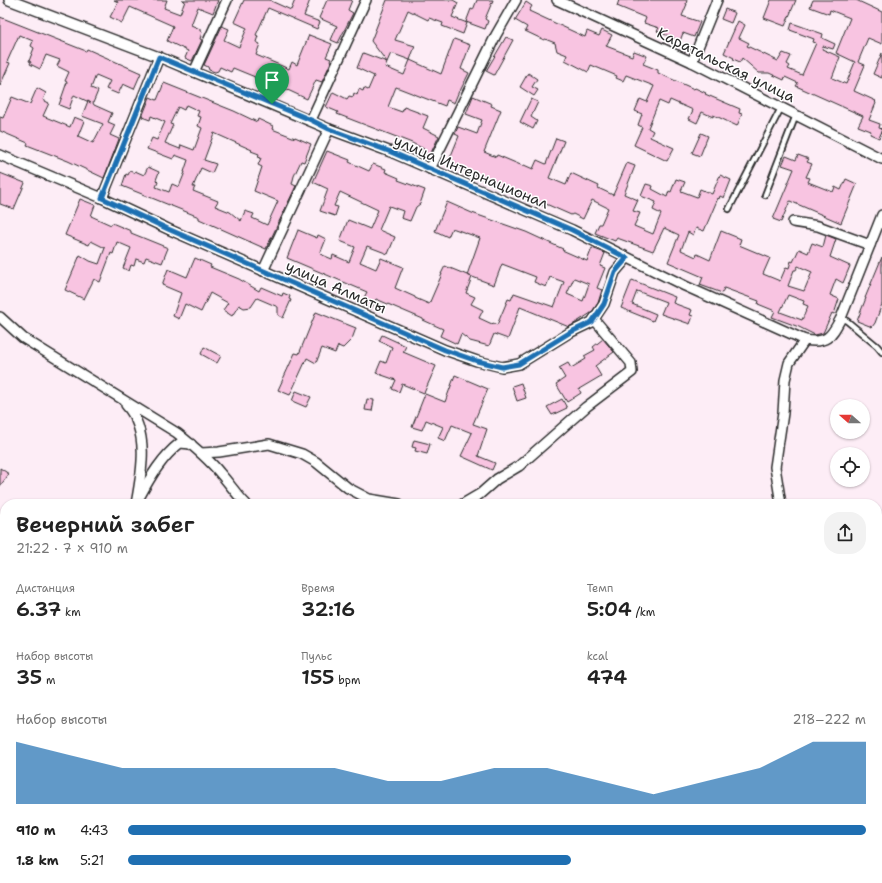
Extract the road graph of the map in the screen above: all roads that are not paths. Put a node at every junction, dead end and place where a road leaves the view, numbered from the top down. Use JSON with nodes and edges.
{"nodes":[{"id":1,"x":9,"y":0,"type":"edge"},
{"id":2,"x":227,"y":0,"type":"edge"},
{"id":3,"x":366,"y":0,"type":"edge"},
{"id":4,"x":516,"y":0,"type":"edge"},
{"id":5,"x":556,"y":0,"type":"edge"},
{"id":6,"x":717,"y":0,"type":"edge"},
{"id":7,"x":159,"y":57,"type":"junction"},
{"id":8,"x":692,"y":62,"type":"junction"},
{"id":9,"x":194,"y":72,"type":"junction"},
{"id":10,"x":781,"y":108,"type":"junction"},
{"id":11,"x":796,"y":115,"type":"junction"},
{"id":12,"x":311,"y":120,"type":"junction"},
{"id":13,"x":329,"y":129,"type":"junction"},
{"id":14,"x":0,"y":155,"type":"edge"},
{"id":15,"x":882,"y":158,"type":"edge"},
{"id":16,"x":430,"y":169,"type":"junction"},
{"id":17,"x":765,"y":195,"type":"dead end"},
{"id":18,"x":102,"y":198,"type":"junction"},
{"id":19,"x":729,"y":209,"type":"dead end"},
{"id":20,"x":882,"y":215,"type":"edge"},
{"id":21,"x":793,"y":222,"type":"dead end"},
{"id":22,"x":870,"y":246,"type":"junction"},
{"id":23,"x":627,"y":258,"type":"junction"},
{"id":24,"x":263,"y":271,"type":"junction"},
{"id":25,"x":0,"y":317,"type":"edge"},
{"id":26,"x":841,"y":318,"type":"junction"},
{"id":27,"x":594,"y":319,"type":"junction"},
{"id":28,"x":805,"y":340,"type":"junction"},
{"id":29,"x":882,"y":352,"type":"edge"},
{"id":30,"x":120,"y":398,"type":"junction"},
{"id":31,"x":191,"y":444,"type":"junction"},
{"id":32,"x":200,"y":453,"type":"junction"},
{"id":33,"x":137,"y":499,"type":"edge"},
{"id":34,"x":139,"y":499,"type":"edge"},
{"id":35,"x":241,"y":499,"type":"edge"},
{"id":36,"x":369,"y":499,"type":"edge"},
{"id":37,"x":472,"y":499,"type":"edge"},
{"id":38,"x":780,"y":499,"type":"edge"}],
"edges":[{"from":1,"to":7,"type":"street","name":"улица Интернационал"},
{"from":2,"to":9,"type":"street"},
{"from":3,"to":12,"type":"street"},
{"from":4,"to":16,"type":"street"},
{"from":5,"to":8,"type":"street","name":"Каратальская улица"},
{"from":6,"to":8,"type":"street"},
{"from":7,"to":9,"type":"street","name":"улица Интернационал"},
{"from":7,"to":18,"type":"street"},
{"from":8,"to":10,"type":"street","name":"Каратальская улица"},
{"from":9,"to":12,"type":"street","name":"улица Интернационал"},
{"from":10,"to":11,"type":"street","name":"Каратальская улица"},
{"from":10,"to":19,"type":"lane"},
{"from":11,"to":15,"type":"street","name":"Каратальская улица"},
{"from":11,"to":17,"type":"lane"},
{"from":12,"to":13,"type":"street","name":"улица Интернационал"},
{"from":13,"to":16,"type":"street","name":"улица Интернационал"},
{"from":13,"to":24,"type":"street"},
{"from":14,"to":18,"type":"street","name":"улица Алматы"},
{"from":16,"to":23,"type":"street","name":"улица Интернационал"},
{"from":18,"to":24,"type":"street","name":"улица Алматы"},
{"from":20,"to":22,"type":"street"},
{"from":21,"to":22,"type":"street"},
{"from":22,"to":26,"type":"street"},
{"from":23,"to":27,"type":"street","name":"улица Алматы"},
{"from":23,"to":28,"type":"street","name":"улица Интернационал"},
{"from":24,"to":27,"type":"street","name":"улица Алматы"},
{"from":25,"to":30,"type":"street"},
{"from":26,"to":28,"type":"street","name":"улица Интернационал"},
{"from":26,"to":29,"type":"lane"},
{"from":27,"to":37,"type":"street"},
{"from":28,"to":38,"type":"street"},
{"from":30,"to":31,"type":"street"},
{"from":30,"to":33,"type":"street"},
{"from":31,"to":32,"type":"street"},
{"from":31,"to":34,"type":"street"},
{"from":32,"to":35,"type":"street"},
{"from":32,"to":36,"type":"street"}]}
